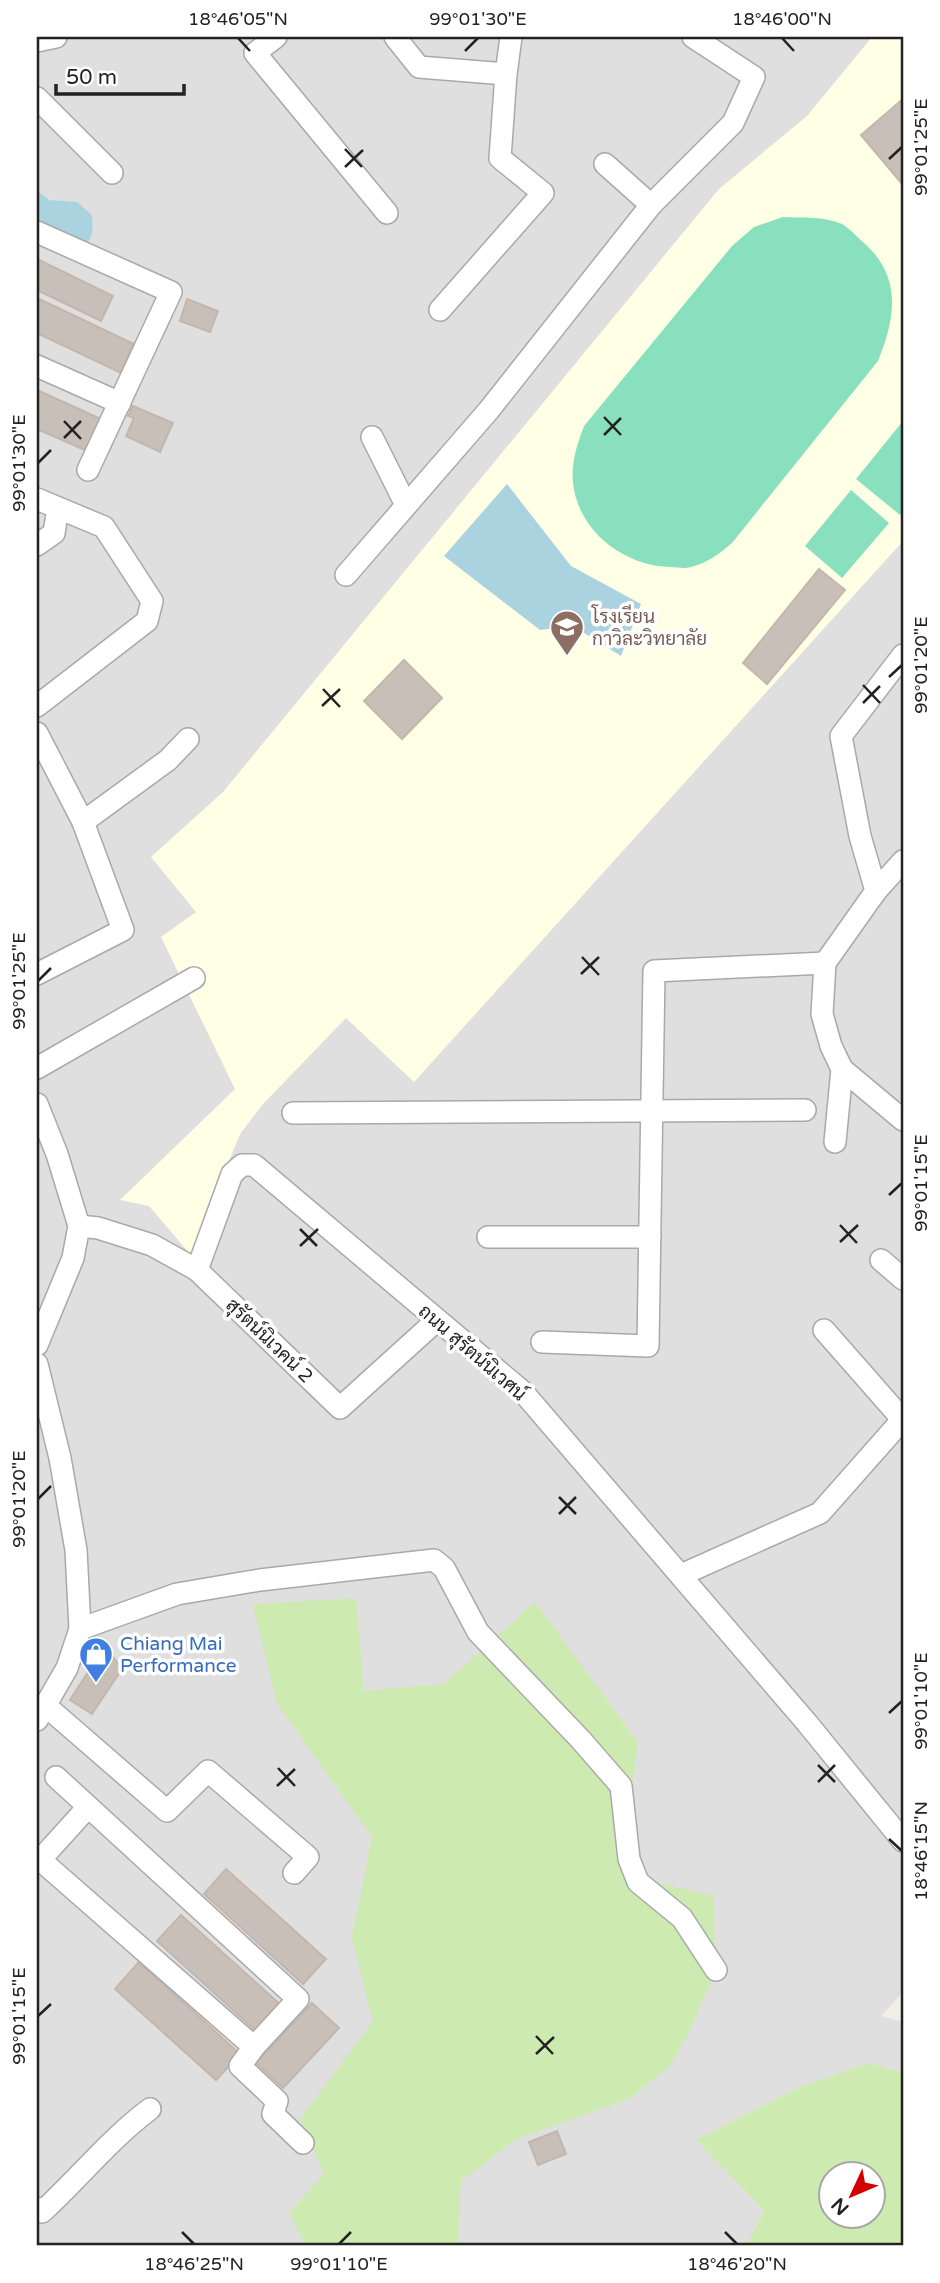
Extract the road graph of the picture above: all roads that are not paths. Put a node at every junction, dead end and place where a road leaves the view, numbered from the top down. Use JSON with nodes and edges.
{"nodes":[{"id":1,"x":56,"y":37,"type":"edge"},
{"id":2,"x":276,"y":37,"type":"edge"},
{"id":3,"x":396,"y":37,"type":"edge"},
{"id":4,"x":511,"y":37,"type":"edge"},
{"id":5,"x":693,"y":37,"type":"edge"},
{"id":6,"x":37,"y":41,"type":"edge"},
{"id":7,"x":506,"y":74,"type":"junction"},
{"id":8,"x":37,"y":98,"type":"edge"},
{"id":9,"x":606,"y":164,"type":"dead end"},
{"id":10,"x":112,"y":173,"type":"dead end"},
{"id":11,"x":651,"y":205,"type":"junction"},
{"id":12,"x":387,"y":213,"type":"dead end"},
{"id":13,"x":37,"y":232,"type":"edge"},
{"id":14,"x":440,"y":310,"type":"dead end"},
{"id":15,"x":37,"y":366,"type":"edge"},
{"id":16,"x":120,"y":403,"type":"junction"},
{"id":17,"x":372,"y":438,"type":"dead end"},
{"id":18,"x":88,"y":470,"type":"dead end"},
{"id":19,"x":37,"y":499,"type":"edge"},
{"id":20,"x":405,"y":505,"type":"junction"},
{"id":21,"x":58,"y":508,"type":"junction"},
{"id":22,"x":37,"y":545,"type":"edge"},
{"id":23,"x":346,"y":575,"type":"dead end"},
{"id":24,"x":903,"y":655,"type":"edge"},
{"id":25,"x":37,"y":706,"type":"edge"},
{"id":26,"x":37,"y":733,"type":"edge"},
{"id":27,"x":188,"y":738,"type":"dead end"},
{"id":28,"x":83,"y":822,"type":"junction"},
{"id":29,"x":903,"y":861,"type":"edge"},
{"id":30,"x":876,"y":891,"type":"junction"},
{"id":31,"x":825,"y":963,"type":"junction"},
{"id":32,"x":37,"y":974,"type":"edge"},
{"id":33,"x":194,"y":978,"type":"dead end"},
{"id":34,"x":37,"y":1068,"type":"edge"},
{"id":35,"x":842,"y":1069,"type":"junction"},
{"id":36,"x":37,"y":1108,"type":"edge"},
{"id":37,"x":653,"y":1110,"type":"junction"},
{"id":38,"x":805,"y":1110,"type":"dead end"},
{"id":39,"x":293,"y":1113,"type":"dead end"},
{"id":40,"x":903,"y":1120,"type":"edge"},
{"id":41,"x":835,"y":1142,"type":"dead end"},
{"id":42,"x":79,"y":1226,"type":"junction"},
{"id":43,"x":488,"y":1237,"type":"dead end"},
{"id":44,"x":650,"y":1237,"type":"junction"},
{"id":45,"x":881,"y":1260,"type":"dead end"},
{"id":46,"x":197,"y":1270,"type":"junction"},
{"id":47,"x":903,"y":1279,"type":"edge"},
{"id":48,"x":436,"y":1321,"type":"junction"},
{"id":49,"x":824,"y":1330,"type":"dead end"},
{"id":50,"x":542,"y":1342,"type":"dead end"},
{"id":51,"x":37,"y":1345,"type":"edge"},
{"id":52,"x":37,"y":1364,"type":"edge"},
{"id":53,"x":903,"y":1419,"type":"edge"},
{"id":54,"x":681,"y":1575,"type":"junction"},
{"id":55,"x":80,"y":1629,"type":"junction"},
{"id":56,"x":41,"y":1713,"type":"edge"},
{"id":57,"x":55,"y":1777,"type":"dead end"},
{"id":58,"x":88,"y":1807,"type":"junction"},
{"id":59,"x":903,"y":1841,"type":"edge"},
{"id":60,"x":38,"y":1859,"type":"edge"},
{"id":61,"x":294,"y":1873,"type":"dead end"},
{"id":62,"x":716,"y":1970,"type":"dead end"},
{"id":63,"x":254,"y":2048,"type":"junction"},
{"id":64,"x":150,"y":2109,"type":"dead end"},
{"id":65,"x":303,"y":2143,"type":"dead end"},
{"id":66,"x":37,"y":2207,"type":"edge"}],
"edges":[{"from":1,"to":6,"type":"street"},
{"from":2,"to":12,"type":"street"},
{"from":3,"to":7,"type":"street"},
{"from":4,"to":7,"type":"street"},
{"from":5,"to":11,"type":"street"},
{"from":7,"to":14,"type":"street"},
{"from":8,"to":10,"type":"street"},
{"from":9,"to":11,"type":"street"},
{"from":11,"to":20,"type":"street"},
{"from":13,"to":16,"type":"street"},
{"from":15,"to":16,"type":"street"},
{"from":16,"to":18,"type":"street"},
{"from":17,"to":20,"type":"street"},
{"from":19,"to":21,"type":"street"},
{"from":20,"to":23,"type":"street"},
{"from":21,"to":22,"type":"street"},
{"from":21,"to":25,"type":"street"},
{"from":24,"to":30,"type":"street"},
{"from":26,"to":28,"type":"street"},
{"from":27,"to":28,"type":"street"},
{"from":28,"to":32,"type":"street"},
{"from":29,"to":30,"type":"street"},
{"from":30,"to":31,"type":"street"},
{"from":31,"to":35,"type":"street"},
{"from":31,"to":37,"type":"street"},
{"from":33,"to":34,"type":"street"},
{"from":35,"to":40,"type":"street"},
{"from":35,"to":41,"type":"street"},
{"from":36,"to":42,"type":"street"},
{"from":37,"to":38,"type":"street"},
{"from":37,"to":39,"type":"street"},
{"from":37,"to":44,"type":"street"},
{"from":42,"to":46,"type":"street","name":"สุรัตน์นิเวคน์ 2"},
{"from":42,"to":51,"type":"street"},
{"from":43,"to":44,"type":"street"},
{"from":44,"to":50,"type":"street"},
{"from":45,"to":47,"type":"street"},
{"from":46,"to":48,"type":"street","name":"สุรัตน์นิเวคน์ 2"},
{"from":46,"to":48,"type":"street","name":"ถนน สุรัตน์นิเวศน์"},
{"from":48,"to":54,"type":"street","name":"ถนน สุรัตน์นิเวศน์"},
{"from":49,"to":53,"type":"street"},
{"from":52,"to":55,"type":"street"},
{"from":53,"to":54,"type":"street"},
{"from":54,"to":59,"type":"street","name":"ถนน สุรัตน์นิเวศน์"},
{"from":55,"to":56,"type":"street"},
{"from":55,"to":62,"type":"street"},
{"from":56,"to":61,"type":"street"},
{"from":57,"to":58,"type":"street"},
{"from":58,"to":60,"type":"street"},
{"from":58,"to":63,"type":"street"},
{"from":60,"to":63,"type":"street"},
{"from":63,"to":65,"type":"street"},
{"from":64,"to":66,"type":"street"}]}
